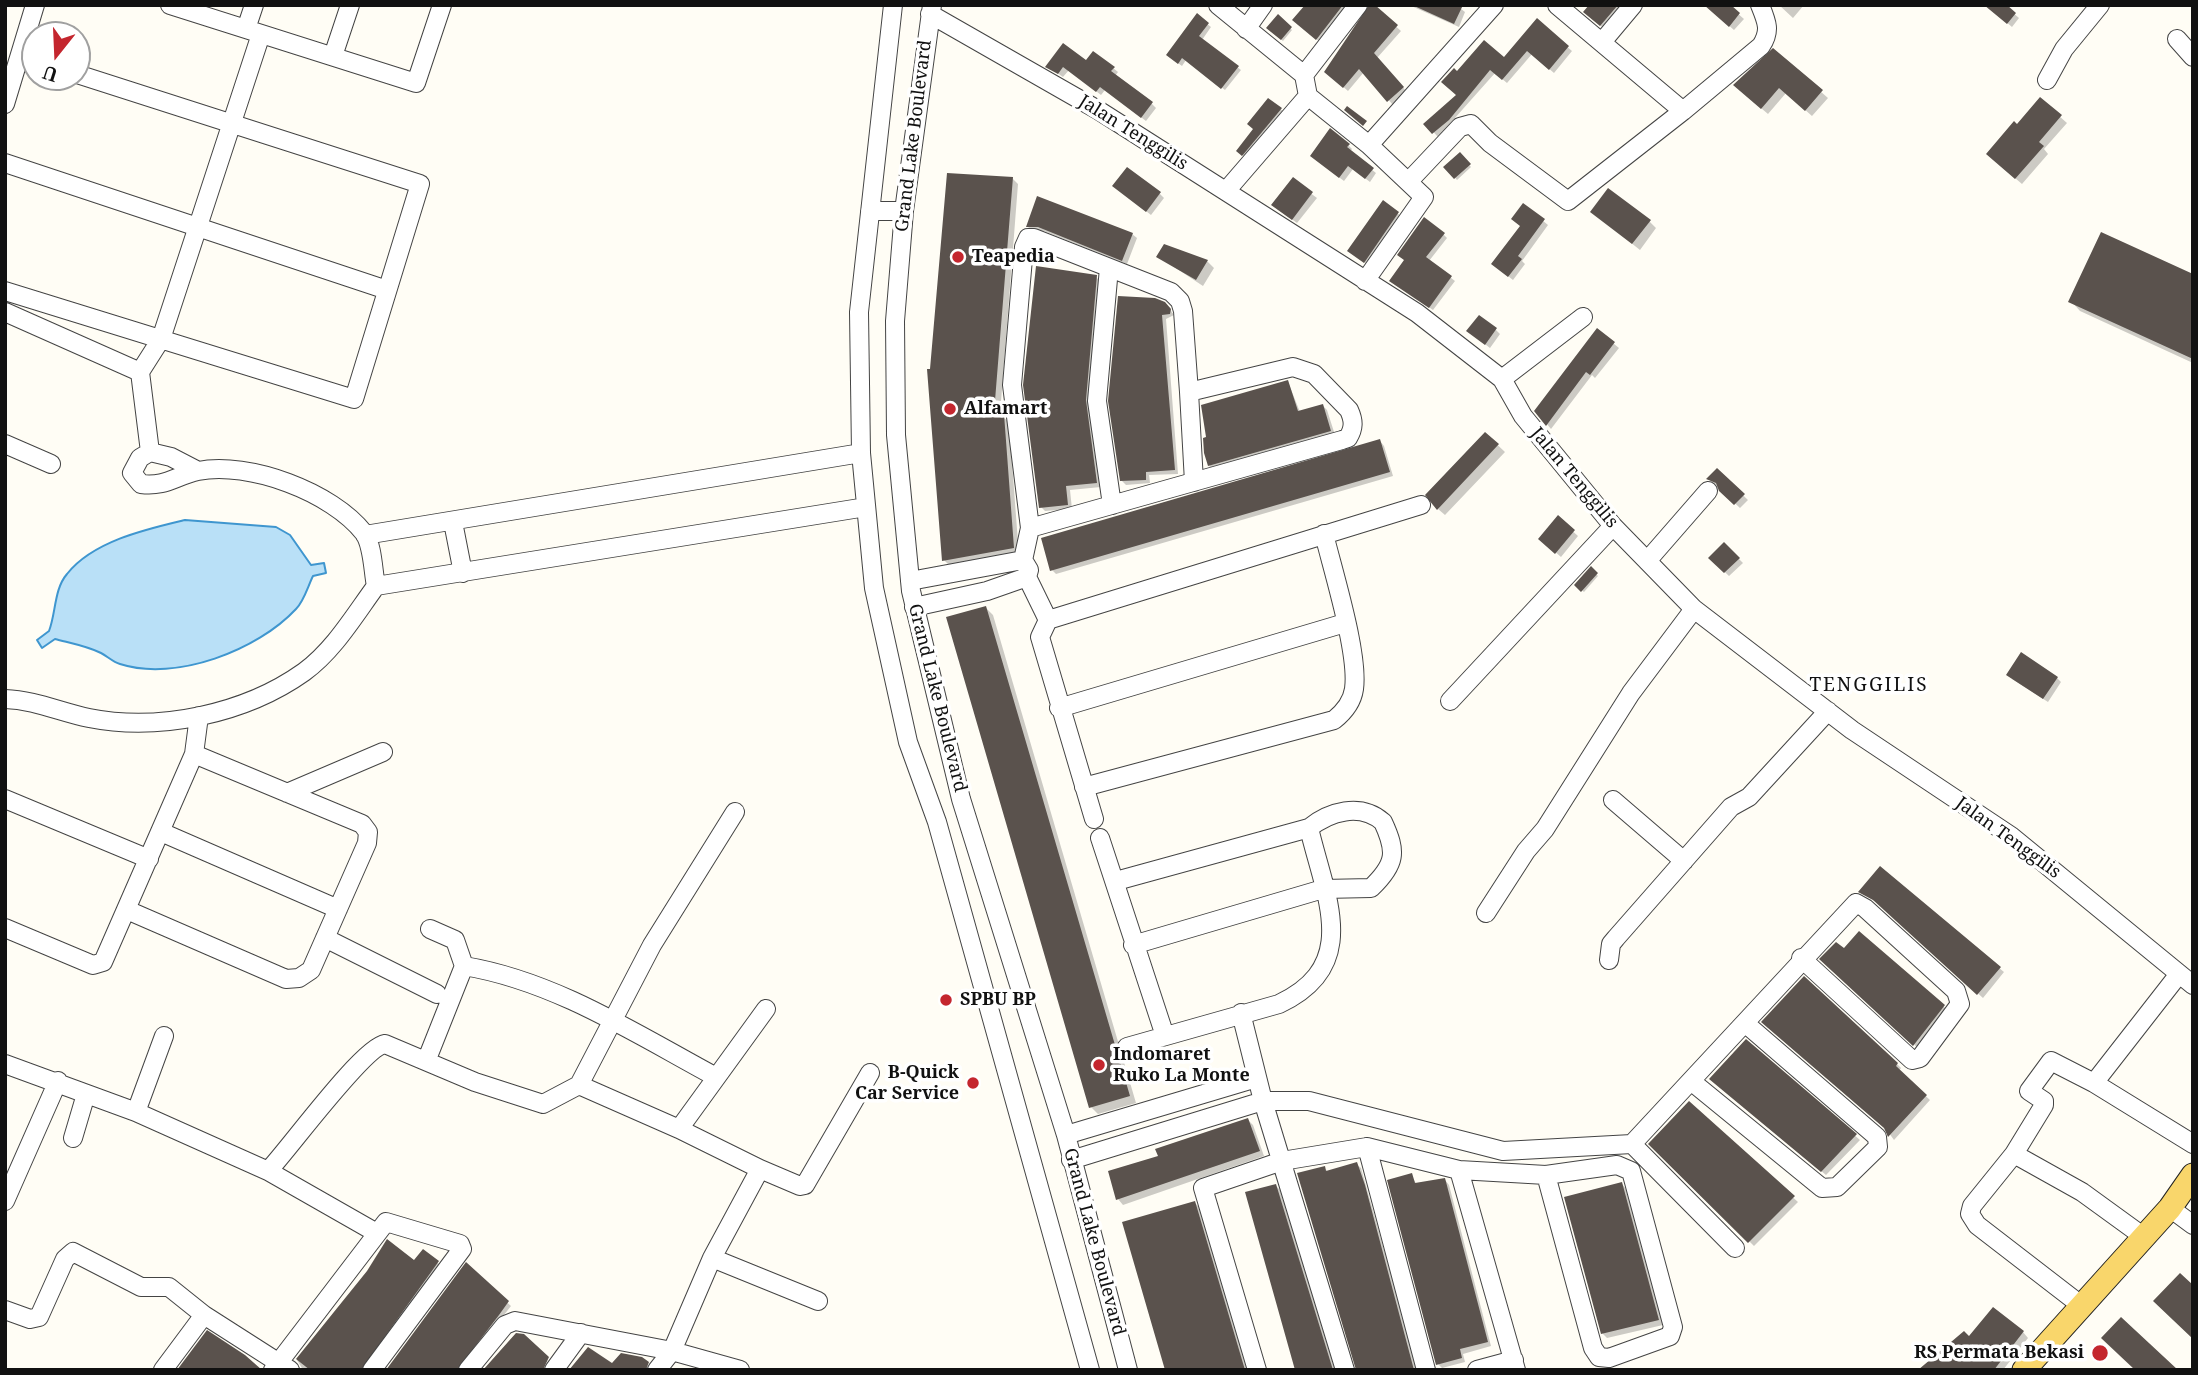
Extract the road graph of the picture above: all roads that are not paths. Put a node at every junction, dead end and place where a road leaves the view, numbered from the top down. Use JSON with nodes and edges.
{"nodes":[{"id":1,"x":170,"y":5,"type":"edge"},
{"id":2,"x":254,"y":5,"type":"edge"},
{"id":3,"x":350,"y":5,"type":"edge"},
{"id":4,"x":442,"y":5,"type":"edge"},
{"id":5,"x":893,"y":5,"type":"edge"},
{"id":6,"x":1218,"y":5,"type":"edge"},
{"id":7,"x":1263,"y":5,"type":"edge"},
{"id":8,"x":1358,"y":5,"type":"edge"},
{"id":9,"x":1494,"y":5,"type":"edge"},
{"id":10,"x":1558,"y":5,"type":"edge"},
{"id":11,"x":1633,"y":5,"type":"edge"},
{"id":12,"x":1760,"y":5,"type":"edge"},
{"id":13,"x":2094,"y":7,"type":"edge"},
{"id":14,"x":931,"y":10,"type":"edge"},
{"id":15,"x":1246,"y":29,"type":"junction"},
{"id":16,"x":254,"y":32,"type":"junction"},
{"id":17,"x":2177,"y":39,"type":"dead end"},
{"id":18,"x":1602,"y":42,"type":"junction"},
{"id":19,"x":333,"y":57,"type":"junction"},
{"id":20,"x":2193,"y":57,"type":"edge"},
{"id":21,"x":21,"y":71,"type":"edge"},
{"id":22,"x":1304,"y":75,"type":"junction"},
{"id":23,"x":91,"y":79,"type":"edge"},
{"id":24,"x":2047,"y":80,"type":"dead end"},
{"id":25,"x":1308,"y":96,"type":"junction"},
{"id":26,"x":5,"y":104,"type":"edge"},
{"id":27,"x":1683,"y":111,"type":"junction"},
{"id":28,"x":232,"y":124,"type":"junction"},
{"id":29,"x":1369,"y":145,"type":"junction"},
{"id":30,"x":5,"y":163,"type":"edge"},
{"id":31,"x":1409,"y":181,"type":"junction"},
{"id":32,"x":1226,"y":191,"type":"junction"},
{"id":33,"x":870,"y":211,"type":"junction"},
{"id":34,"x":904,"y":211,"type":"junction"},
{"id":35,"x":198,"y":227,"type":"junction"},
{"id":36,"x":1109,"y":268,"type":"junction"},
{"id":37,"x":1365,"y":281,"type":"junction"},
{"id":38,"x":387,"y":290,"type":"junction"},
{"id":39,"x":5,"y":291,"type":"edge"},
{"id":40,"x":5,"y":312,"type":"edge"},
{"id":41,"x":1583,"y":317,"type":"dead end"},
{"id":42,"x":161,"y":339,"type":"junction"},
{"id":43,"x":141,"y":372,"type":"junction"},
{"id":44,"x":1502,"y":379,"type":"junction"},
{"id":45,"x":1189,"y":392,"type":"junction"},
{"id":46,"x":5,"y":444,"type":"edge"},
{"id":47,"x":150,"y":452,"type":"junction"},
{"id":48,"x":861,"y":453,"type":"junction"},
{"id":49,"x":51,"y":464,"type":"dead end"},
{"id":50,"x":198,"y":471,"type":"junction"},
{"id":51,"x":1194,"y":482,"type":"junction"},
{"id":52,"x":1708,"y":491,"type":"dead end"},
{"id":53,"x":1112,"y":505,"type":"junction"},
{"id":54,"x":1421,"y":505,"type":"dead end"},
{"id":55,"x":866,"y":507,"type":"junction"},
{"id":56,"x":453,"y":522,"type":"junction"},
{"id":57,"x":1613,"y":526,"type":"junction"},
{"id":58,"x":1030,"y":528,"type":"junction"},
{"id":59,"x":1324,"y":534,"type":"junction"},
{"id":60,"x":365,"y":535,"type":"junction"},
{"id":61,"x":1647,"y":561,"type":"junction"},
{"id":62,"x":1025,"y":568,"type":"junction"},
{"id":63,"x":463,"y":573,"type":"junction"},
{"id":64,"x":910,"y":581,"type":"junction"},
{"id":65,"x":376,"y":586,"type":"junction"},
{"id":66,"x":914,"y":607,"type":"junction"},
{"id":67,"x":1694,"y":609,"type":"junction"},
{"id":68,"x":1048,"y":620,"type":"junction"},
{"id":69,"x":1345,"y":623,"type":"junction"},
{"id":70,"x":5,"y":699,"type":"edge"},
{"id":71,"x":1450,"y":701,"type":"dead end"},
{"id":72,"x":1059,"y":708,"type":"junction"},
{"id":73,"x":1828,"y":711,"type":"junction"},
{"id":74,"x":199,"y":716,"type":"junction"},
{"id":75,"x":383,"y":752,"type":"dead end"},
{"id":76,"x":194,"y":754,"type":"junction"},
{"id":77,"x":1084,"y":787,"type":"junction"},
{"id":78,"x":287,"y":793,"type":"junction"},
{"id":79,"x":5,"y":799,"type":"edge"},
{"id":80,"x":1613,"y":800,"type":"dead end"},
{"id":81,"x":735,"y":812,"type":"dead end"},
{"id":82,"x":1094,"y":819,"type":"dead end"},
{"id":83,"x":1308,"y":828,"type":"junction"},
{"id":84,"x":161,"y":832,"type":"junction"},
{"id":85,"x":1100,"y":838,"type":"dead end"},
{"id":86,"x":149,"y":859,"type":"junction"},
{"id":87,"x":1684,"y":861,"type":"junction"},
{"id":88,"x":1116,"y":881,"type":"junction"},
{"id":89,"x":1323,"y":890,"type":"junction"},
{"id":90,"x":338,"y":909,"type":"junction"},
{"id":91,"x":127,"y":910,"type":"junction"},
{"id":92,"x":1486,"y":913,"type":"dead end"},
{"id":93,"x":5,"y":928,"type":"edge"},
{"id":94,"x":430,"y":929,"type":"dead end"},
{"id":95,"x":325,"y":938,"type":"junction"},
{"id":96,"x":1133,"y":945,"type":"junction"},
{"id":97,"x":1801,"y":958,"type":"junction"},
{"id":98,"x":1609,"y":960,"type":"dead end"},
{"id":99,"x":464,"y":966,"type":"junction"},
{"id":100,"x":2186,"y":979,"type":"edge"},
{"id":101,"x":437,"y":994,"type":"dead end"},
{"id":102,"x":766,"y":1009,"type":"dead end"},
{"id":103,"x":1241,"y":1013,"type":"junction"},
{"id":104,"x":612,"y":1021,"type":"junction"},
{"id":105,"x":1746,"y":1024,"type":"junction"},
{"id":106,"x":164,"y":1036,"type":"dead end"},
{"id":107,"x":1165,"y":1036,"type":"junction"},
{"id":108,"x":1127,"y":1047,"type":"dead end"},
{"id":109,"x":427,"y":1059,"type":"junction"},
{"id":110,"x":5,"y":1064,"type":"edge"},
{"id":111,"x":870,"y":1073,"type":"dead end"},
{"id":112,"x":716,"y":1077,"type":"junction"},
{"id":113,"x":1257,"y":1078,"type":"junction"},
{"id":114,"x":58,"y":1081,"type":"junction"},
{"id":115,"x":1691,"y":1081,"type":"junction"},
{"id":116,"x":2094,"y":1083,"type":"junction"},
{"id":117,"x":579,"y":1085,"type":"junction"},
{"id":118,"x":86,"y":1094,"type":"junction"},
{"id":119,"x":1262,"y":1101,"type":"junction"},
{"id":120,"x":1163,"y":1104,"type":"junction"},
{"id":121,"x":136,"y":1112,"type":"junction"},
{"id":122,"x":679,"y":1129,"type":"junction"},
{"id":123,"x":1170,"y":1131,"type":"junction"},
{"id":124,"x":1066,"y":1135,"type":"junction"},
{"id":125,"x":73,"y":1138,"type":"dead end"},
{"id":126,"x":1632,"y":1144,"type":"junction"},
{"id":127,"x":2193,"y":1144,"type":"edge"},
{"id":128,"x":1367,"y":1147,"type":"junction"},
{"id":129,"x":2014,"y":1154,"type":"junction"},
{"id":130,"x":1072,"y":1160,"type":"junction"},
{"id":131,"x":1282,"y":1161,"type":"junction"},
{"id":132,"x":760,"y":1169,"type":"junction"},
{"id":133,"x":1459,"y":1170,"type":"junction"},
{"id":134,"x":268,"y":1171,"type":"junction"},
{"id":135,"x":1546,"y":1175,"type":"junction"},
{"id":136,"x":2193,"y":1175,"type":"edge"},
{"id":137,"x":5,"y":1201,"type":"edge"},
{"id":138,"x":2170,"y":1208,"type":"junction"},
{"id":139,"x":2193,"y":1225,"type":"edge"},
{"id":140,"x":375,"y":1232,"type":"junction"},
{"id":141,"x":2144,"y":1237,"type":"junction"},
{"id":142,"x":1735,"y":1248,"type":"dead end"},
{"id":143,"x":712,"y":1258,"type":"junction"},
{"id":144,"x":818,"y":1300,"type":"dead end"},
{"id":145,"x":2082,"y":1306,"type":"junction"},
{"id":146,"x":5,"y":1310,"type":"edge"},
{"id":147,"x":204,"y":1315,"type":"junction"},
{"id":148,"x":581,"y":1333,"type":"junction"},
{"id":149,"x":672,"y":1351,"type":"junction"},
{"id":150,"x":1515,"y":1365,"type":"edge"},
{"id":151,"x":281,"y":1367,"type":"edge"},
{"id":152,"x":163,"y":1370,"type":"edge"},
{"id":153,"x":372,"y":1370,"type":"edge"},
{"id":154,"x":468,"y":1370,"type":"edge"},
{"id":155,"x":554,"y":1370,"type":"edge"},
{"id":156,"x":657,"y":1370,"type":"edge"},
{"id":157,"x":740,"y":1370,"type":"edge"},
{"id":158,"x":1090,"y":1370,"type":"edge"},
{"id":159,"x":1128,"y":1370,"type":"edge"},
{"id":160,"x":1257,"y":1370,"type":"edge"},
{"id":161,"x":1345,"y":1370,"type":"edge"},
{"id":162,"x":1426,"y":1370,"type":"edge"},
{"id":163,"x":1477,"y":1370,"type":"edge"},
{"id":164,"x":2024,"y":1370,"type":"edge"}],
"edges":[{"from":1,"to":16,"type":"street"},
{"from":2,"to":16,"type":"street"},
{"from":3,"to":19,"type":"street"},
{"from":4,"to":19,"type":"street"},
{"from":5,"to":33,"type":"street","name":"Grand Lake Boulevard"},
{"from":6,"to":15,"type":"street"},
{"from":7,"to":15,"type":"street"},
{"from":8,"to":22,"type":"street"},
{"from":9,"to":29,"type":"street"},
{"from":10,"to":18,"type":"street"},
{"from":11,"to":18,"type":"street"},
{"from":12,"to":27,"type":"street"},
{"from":13,"to":24,"type":"street"},
{"from":14,"to":32,"type":"street","name":"Jalan Tenggilis"},
{"from":14,"to":34,"type":"street","name":"Grand Lake Boulevard"},
{"from":15,"to":22,"type":"street"},
{"from":16,"to":19,"type":"street"},
{"from":16,"to":28,"type":"street"},
{"from":17,"to":20,"type":"street"},
{"from":18,"to":27,"type":"street"},
{"from":21,"to":26,"type":"street"},
{"from":22,"to":25,"type":"street"},
{"from":23,"to":28,"type":"street"},
{"from":25,"to":29,"type":"street"},
{"from":25,"to":32,"type":"street"},
{"from":27,"to":31,"type":"street"},
{"from":28,"to":35,"type":"street"},
{"from":28,"to":38,"type":"street"},
{"from":29,"to":31,"type":"street"},
{"from":30,"to":35,"type":"street"},
{"from":31,"to":37,"type":"street"},
{"from":32,"to":37,"type":"street","name":"Jalan Tenggilis"},
{"from":33,"to":34,"type":"street"},
{"from":33,"to":48,"type":"street","name":"Grand Lake Boulevard"},
{"from":34,"to":64,"type":"street","name":"Grand Lake Boulevard"},
{"from":35,"to":38,"type":"street"},
{"from":35,"to":42,"type":"street"},
{"from":36,"to":45,"type":"street"},
{"from":36,"to":53,"type":"street"},
{"from":36,"to":58,"type":"street"},
{"from":37,"to":44,"type":"street","name":"Jalan Tenggilis"},
{"from":38,"to":42,"type":"street"},
{"from":39,"to":42,"type":"street"},
{"from":40,"to":43,"type":"street"},
{"from":41,"to":44,"type":"street"},
{"from":42,"to":43,"type":"street"},
{"from":43,"to":47,"type":"street"},
{"from":44,"to":57,"type":"street","name":"Jalan Tenggilis"},
{"from":45,"to":51,"type":"street"},
{"from":45,"to":51,"type":"street"},
{"from":46,"to":49,"type":"street"},
{"from":47,"to":50,"type":"street"},
{"from":47,"to":50,"type":"street"},
{"from":48,"to":55,"type":"street","name":"Grand Lake Boulevard"},
{"from":48,"to":56,"type":"street"},
{"from":50,"to":60,"type":"street"},
{"from":51,"to":53,"type":"street"},
{"from":52,"to":61,"type":"street"},
{"from":53,"to":58,"type":"street"},
{"from":54,"to":59,"type":"street"},
{"from":55,"to":63,"type":"street"},
{"from":55,"to":158,"type":"street","name":"Grand Lake Boulevard"},
{"from":56,"to":60,"type":"street"},
{"from":56,"to":63,"type":"street"},
{"from":57,"to":61,"type":"street","name":"Jalan Tenggilis"},
{"from":57,"to":71,"type":"street"},
{"from":58,"to":62,"type":"street"},
{"from":59,"to":68,"type":"street"},
{"from":59,"to":69,"type":"street"},
{"from":60,"to":65,"type":"street"},
{"from":61,"to":67,"type":"street","name":"Jalan Tenggilis"},
{"from":62,"to":64,"type":"street"},
{"from":62,"to":66,"type":"street"},
{"from":62,"to":68,"type":"street"},
{"from":63,"to":65,"type":"street"},
{"from":64,"to":66,"type":"street","name":"Grand Lake Boulevard"},
{"from":65,"to":74,"type":"street"},
{"from":66,"to":124,"type":"street","name":"Grand Lake Boulevard"},
{"from":67,"to":73,"type":"street","name":"Jalan Tenggilis"},
{"from":67,"to":92,"type":"street"},
{"from":68,"to":72,"type":"street"},
{"from":69,"to":72,"type":"street"},
{"from":69,"to":77,"type":"street"},
{"from":70,"to":74,"type":"street"},
{"from":72,"to":77,"type":"street"},
{"from":73,"to":87,"type":"street"},
{"from":73,"to":100,"type":"street","name":"Jalan Tenggilis"},
{"from":74,"to":76,"type":"street"},
{"from":75,"to":78,"type":"street"},
{"from":76,"to":78,"type":"street"},
{"from":76,"to":84,"type":"street"},
{"from":77,"to":82,"type":"street"},
{"from":78,"to":90,"type":"street"},
{"from":79,"to":86,"type":"street"},
{"from":80,"to":87,"type":"street"},
{"from":81,"to":104,"type":"street"},
{"from":83,"to":88,"type":"street"},
{"from":83,"to":89,"type":"street"},
{"from":83,"to":89,"type":"street"},
{"from":84,"to":86,"type":"street"},
{"from":84,"to":90,"type":"street"},
{"from":85,"to":88,"type":"street"},
{"from":86,"to":91,"type":"street"},
{"from":87,"to":98,"type":"street"},
{"from":88,"to":96,"type":"street"},
{"from":89,"to":96,"type":"street"},
{"from":89,"to":103,"type":"street"},
{"from":90,"to":95,"type":"street"},
{"from":91,"to":93,"type":"street"},
{"from":91,"to":95,"type":"street"},
{"from":94,"to":99,"type":"street"},
{"from":95,"to":101,"type":"street"},
{"from":96,"to":107,"type":"street"},
{"from":97,"to":97,"type":"street"},
{"from":97,"to":105,"type":"street"},
{"from":99,"to":104,"type":"street"},
{"from":99,"to":109,"type":"street"},
{"from":100,"to":116,"type":"street"},
{"from":102,"to":112,"type":"street"},
{"from":103,"to":107,"type":"street"},
{"from":103,"to":113,"type":"street"},
{"from":104,"to":112,"type":"street"},
{"from":104,"to":117,"type":"street"},
{"from":105,"to":115,"type":"street"},
{"from":105,"to":115,"type":"street"},
{"from":106,"to":121,"type":"street"},
{"from":107,"to":108,"type":"street"},
{"from":109,"to":117,"type":"street"},
{"from":109,"to":134,"type":"street"},
{"from":110,"to":114,"type":"street"},
{"from":111,"to":132,"type":"street"},
{"from":112,"to":122,"type":"street"},
{"from":113,"to":119,"type":"street"},
{"from":113,"to":120,"type":"street"},
{"from":114,"to":118,"type":"street"},
{"from":114,"to":137,"type":"street"},
{"from":115,"to":126,"type":"street"},
{"from":116,"to":127,"type":"street"},
{"from":116,"to":129,"type":"street"},
{"from":117,"to":122,"type":"street"},
{"from":118,"to":121,"type":"street"},
{"from":118,"to":125,"type":"street"},
{"from":119,"to":123,"type":"street"},
{"from":119,"to":126,"type":"street"},
{"from":119,"to":131,"type":"street"},
{"from":120,"to":123,"type":"street"},
{"from":120,"to":124,"type":"street"},
{"from":121,"to":134,"type":"street"},
{"from":122,"to":132,"type":"street"},
{"from":123,"to":130,"type":"street"},
{"from":124,"to":130,"type":"street","name":"Grand Lake Boulevard"},
{"from":126,"to":142,"type":"street"},
{"from":128,"to":131,"type":"street"},
{"from":128,"to":133,"type":"street"},
{"from":128,"to":162,"type":"street"},
{"from":129,"to":141,"type":"street"},
{"from":129,"to":145,"type":"street"},
{"from":130,"to":159,"type":"street","name":"Grand Lake Boulevard"},
{"from":131,"to":160,"type":"street"},
{"from":131,"to":161,"type":"street"},
{"from":132,"to":143,"type":"street"},
{"from":133,"to":135,"type":"street"},
{"from":133,"to":150,"type":"street"},
{"from":134,"to":140,"type":"street"},
{"from":135,"to":135,"type":"street"},
{"from":136,"to":138,"type":"main road"},
{"from":138,"to":139,"type":"street"},
{"from":138,"to":141,"type":"main road"},
{"from":140,"to":151,"type":"street"},
{"from":140,"to":153,"type":"street"},
{"from":141,"to":145,"type":"main road"},
{"from":143,"to":144,"type":"street"},
{"from":143,"to":149,"type":"street"},
{"from":145,"to":164,"type":"main road"},
{"from":146,"to":147,"type":"street"},
{"from":147,"to":151,"type":"street"},
{"from":147,"to":152,"type":"street"},
{"from":148,"to":149,"type":"street"},
{"from":148,"to":154,"type":"street"},
{"from":148,"to":155,"type":"street"},
{"from":149,"to":156,"type":"street"},
{"from":149,"to":157,"type":"street"},
{"from":150,"to":163,"type":"street"}]}
